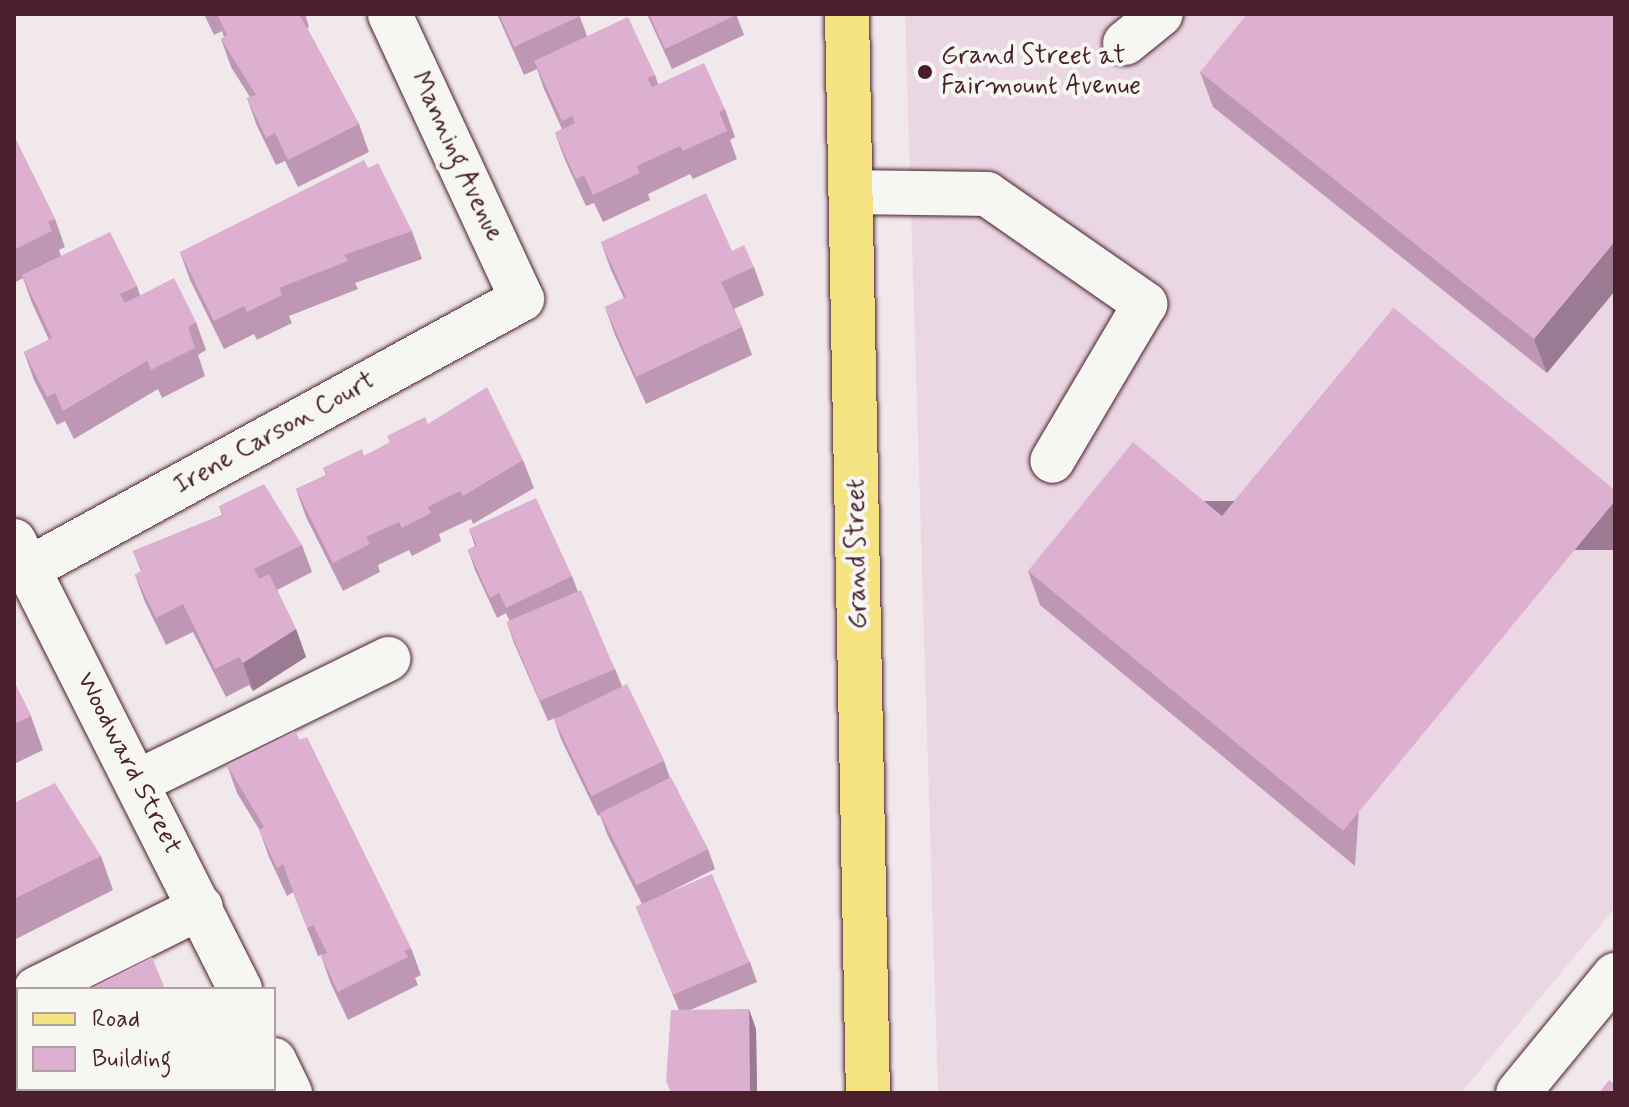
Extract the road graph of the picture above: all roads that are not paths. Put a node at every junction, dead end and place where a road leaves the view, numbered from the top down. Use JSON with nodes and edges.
{"nodes":[{"id":1,"x":390,"y":14,"type":"edge"},
{"id":2,"x":847,"y":14,"type":"edge"},
{"id":3,"x":1161,"y":14,"type":"edge"},
{"id":4,"x":1125,"y":43,"type":"dead end"},
{"id":5,"x":851,"y":192,"type":"junction"},
{"id":6,"x":522,"y":299,"type":"joint"},
{"id":7,"x":1052,"y":461,"type":"dead end"},
{"id":8,"x":21,"y":555,"type":"edge"},
{"id":9,"x":388,"y":659,"type":"dead end"},
{"id":10,"x":137,"y":782,"type":"junction"},
{"id":11,"x":201,"y":907,"type":"junction"},
{"id":12,"x":1615,"y":975,"type":"edge"},
{"id":13,"x":40,"y":987,"type":"edge"},
{"id":14,"x":239,"y":987,"type":"edge"},
{"id":15,"x":276,"y":1064,"type":"edge"},
{"id":16,"x":290,"y":1093,"type":"edge"},
{"id":17,"x":868,"y":1093,"type":"edge"},
{"id":18,"x":1518,"y":1093,"type":"edge"}],
"edges":[{"from":1,"to":6,"type":"street","name":"Manning Avenue"},
{"from":2,"to":5,"type":"main road","name":"Grand Street"},
{"from":3,"to":4,"type":"street"},
{"from":5,"to":7,"type":"street"},
{"from":5,"to":17,"type":"main road","name":"Grand Street"},
{"from":6,"to":8,"type":"street","name":"Irene Carson Court"},
{"from":8,"to":10,"type":"street","name":"Woodward Street"},
{"from":9,"to":10,"type":"street"},
{"from":10,"to":11,"type":"street","name":"Woodward Street"},
{"from":11,"to":13,"type":"street"},
{"from":11,"to":14,"type":"street","name":"Woodward Street"},
{"from":12,"to":18,"type":"street"},
{"from":15,"to":16,"type":"street"}]}
